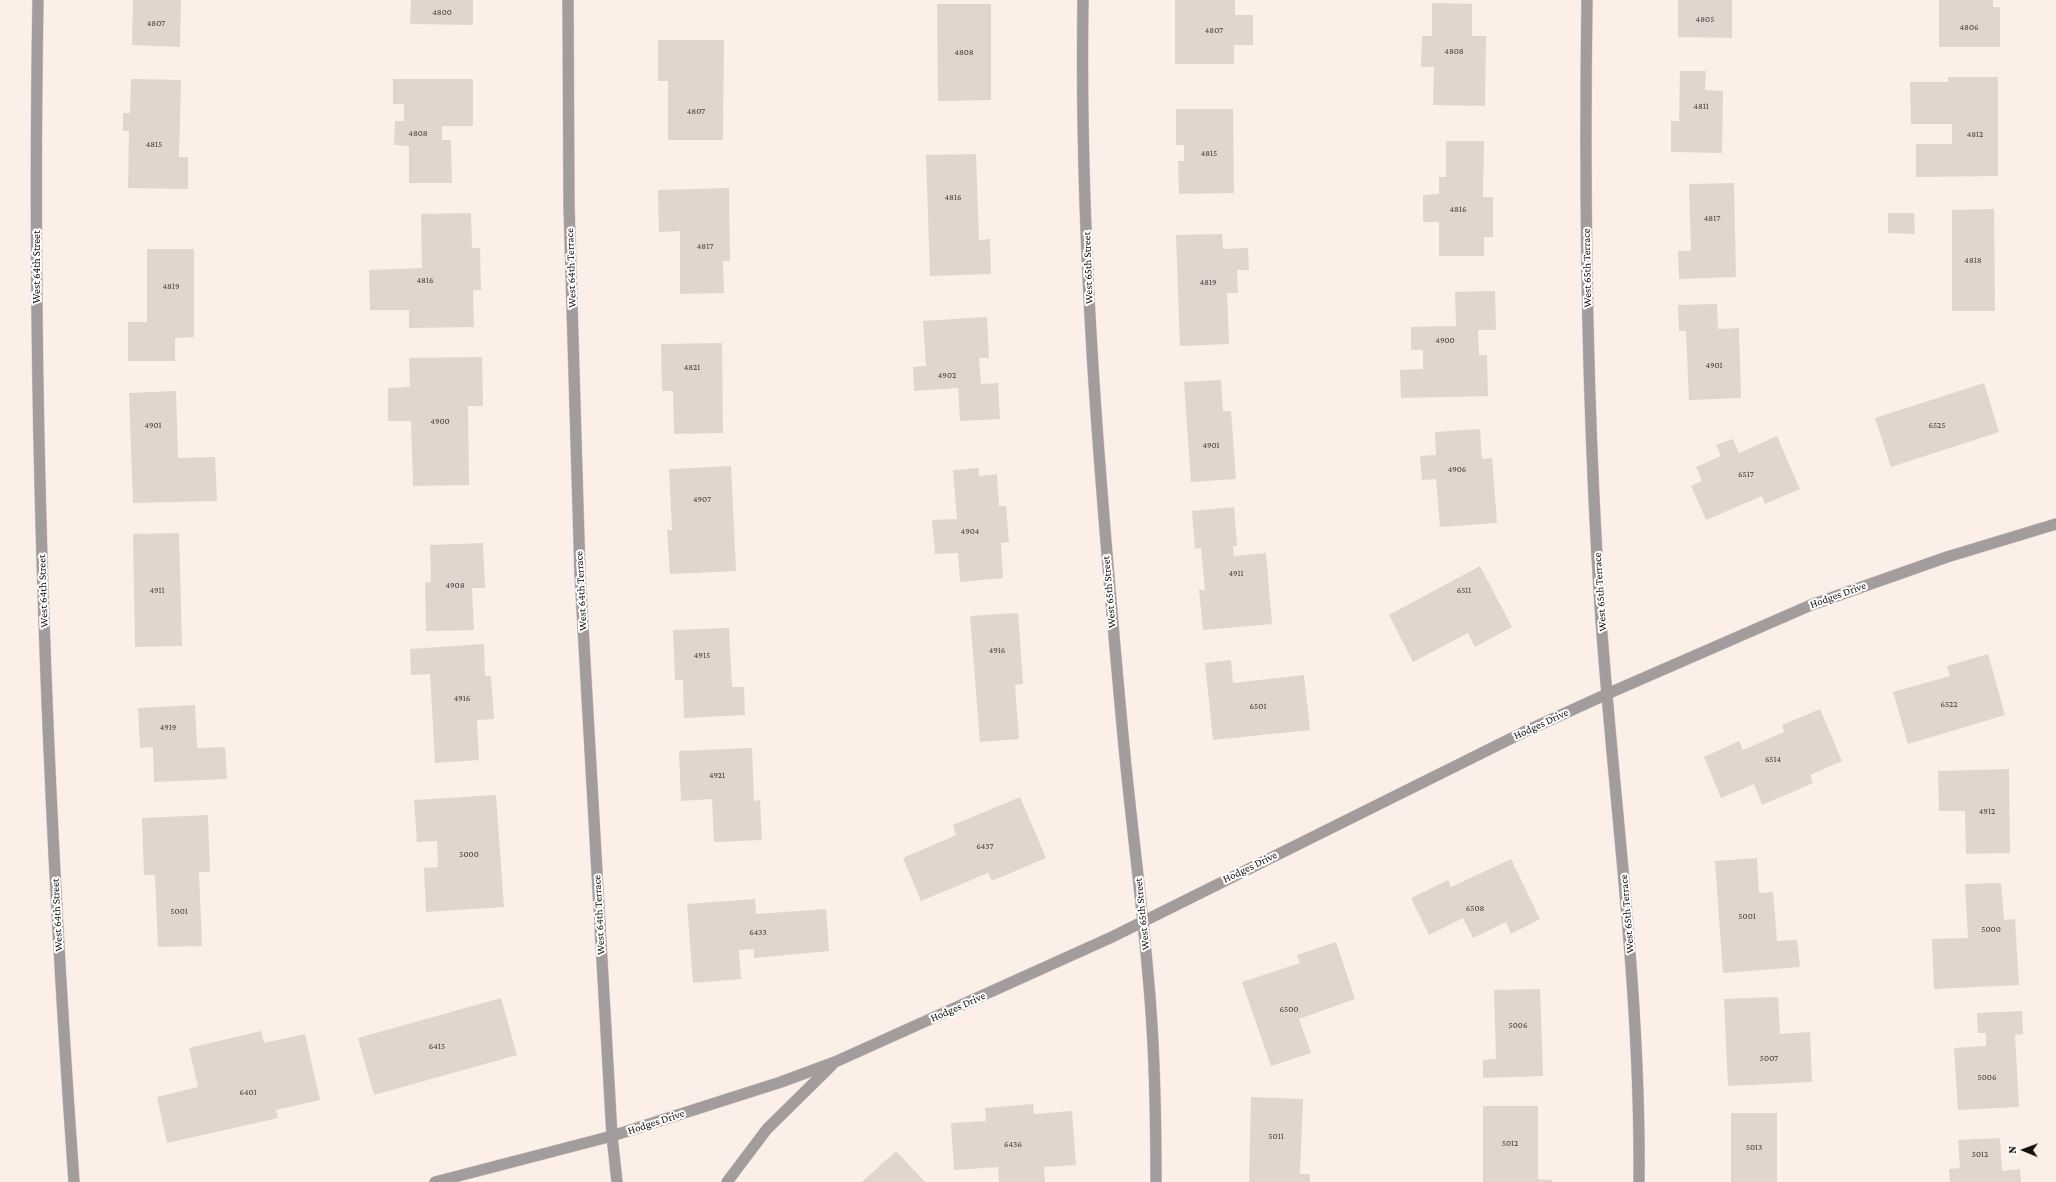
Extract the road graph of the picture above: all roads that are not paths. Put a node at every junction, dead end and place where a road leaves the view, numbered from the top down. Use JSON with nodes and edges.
{"nodes":[{"id":1,"x":38,"y":0,"type":"edge"},
{"id":2,"x":568,"y":0,"type":"edge"},
{"id":3,"x":1083,"y":0,"type":"edge"},
{"id":4,"x":1587,"y":0,"type":"edge"},
{"id":5,"x":2056,"y":524,"type":"edge"},
{"id":6,"x":1607,"y":694,"type":"junction"},
{"id":7,"x":1143,"y":921,"type":"junction"},
{"id":8,"x":835,"y":1062,"type":"junction"},
{"id":9,"x":612,"y":1136,"type":"junction"},
{"id":10,"x":74,"y":1182,"type":"edge"},
{"id":11,"x":435,"y":1182,"type":"edge"},
{"id":12,"x":617,"y":1182,"type":"edge"},
{"id":13,"x":727,"y":1182,"type":"edge"},
{"id":14,"x":1156,"y":1182,"type":"edge"},
{"id":15,"x":1638,"y":1182,"type":"edge"}],
"edges":[{"from":1,"to":10,"type":"street","name":"West 64th Street"},
{"from":2,"to":9,"type":"street","name":"West 64th Terrace"},
{"from":3,"to":7,"type":"street","name":"West 65th Street"},
{"from":4,"to":6,"type":"street","name":"West 65th Terrace"},
{"from":5,"to":6,"type":"street","name":"Hodges Drive"},
{"from":6,"to":7,"type":"street","name":"Hodges Drive"},
{"from":6,"to":15,"type":"street","name":"West 65th Terrace"},
{"from":7,"to":8,"type":"street","name":"Hodges Drive"},
{"from":7,"to":14,"type":"street","name":"West 65th Street"},
{"from":8,"to":9,"type":"street","name":"Hodges Drive"},
{"from":8,"to":13,"type":"street"},
{"from":9,"to":11,"type":"street","name":"Hodges Drive"},
{"from":9,"to":12,"type":"street","name":"West 64th Terrace"}]}
